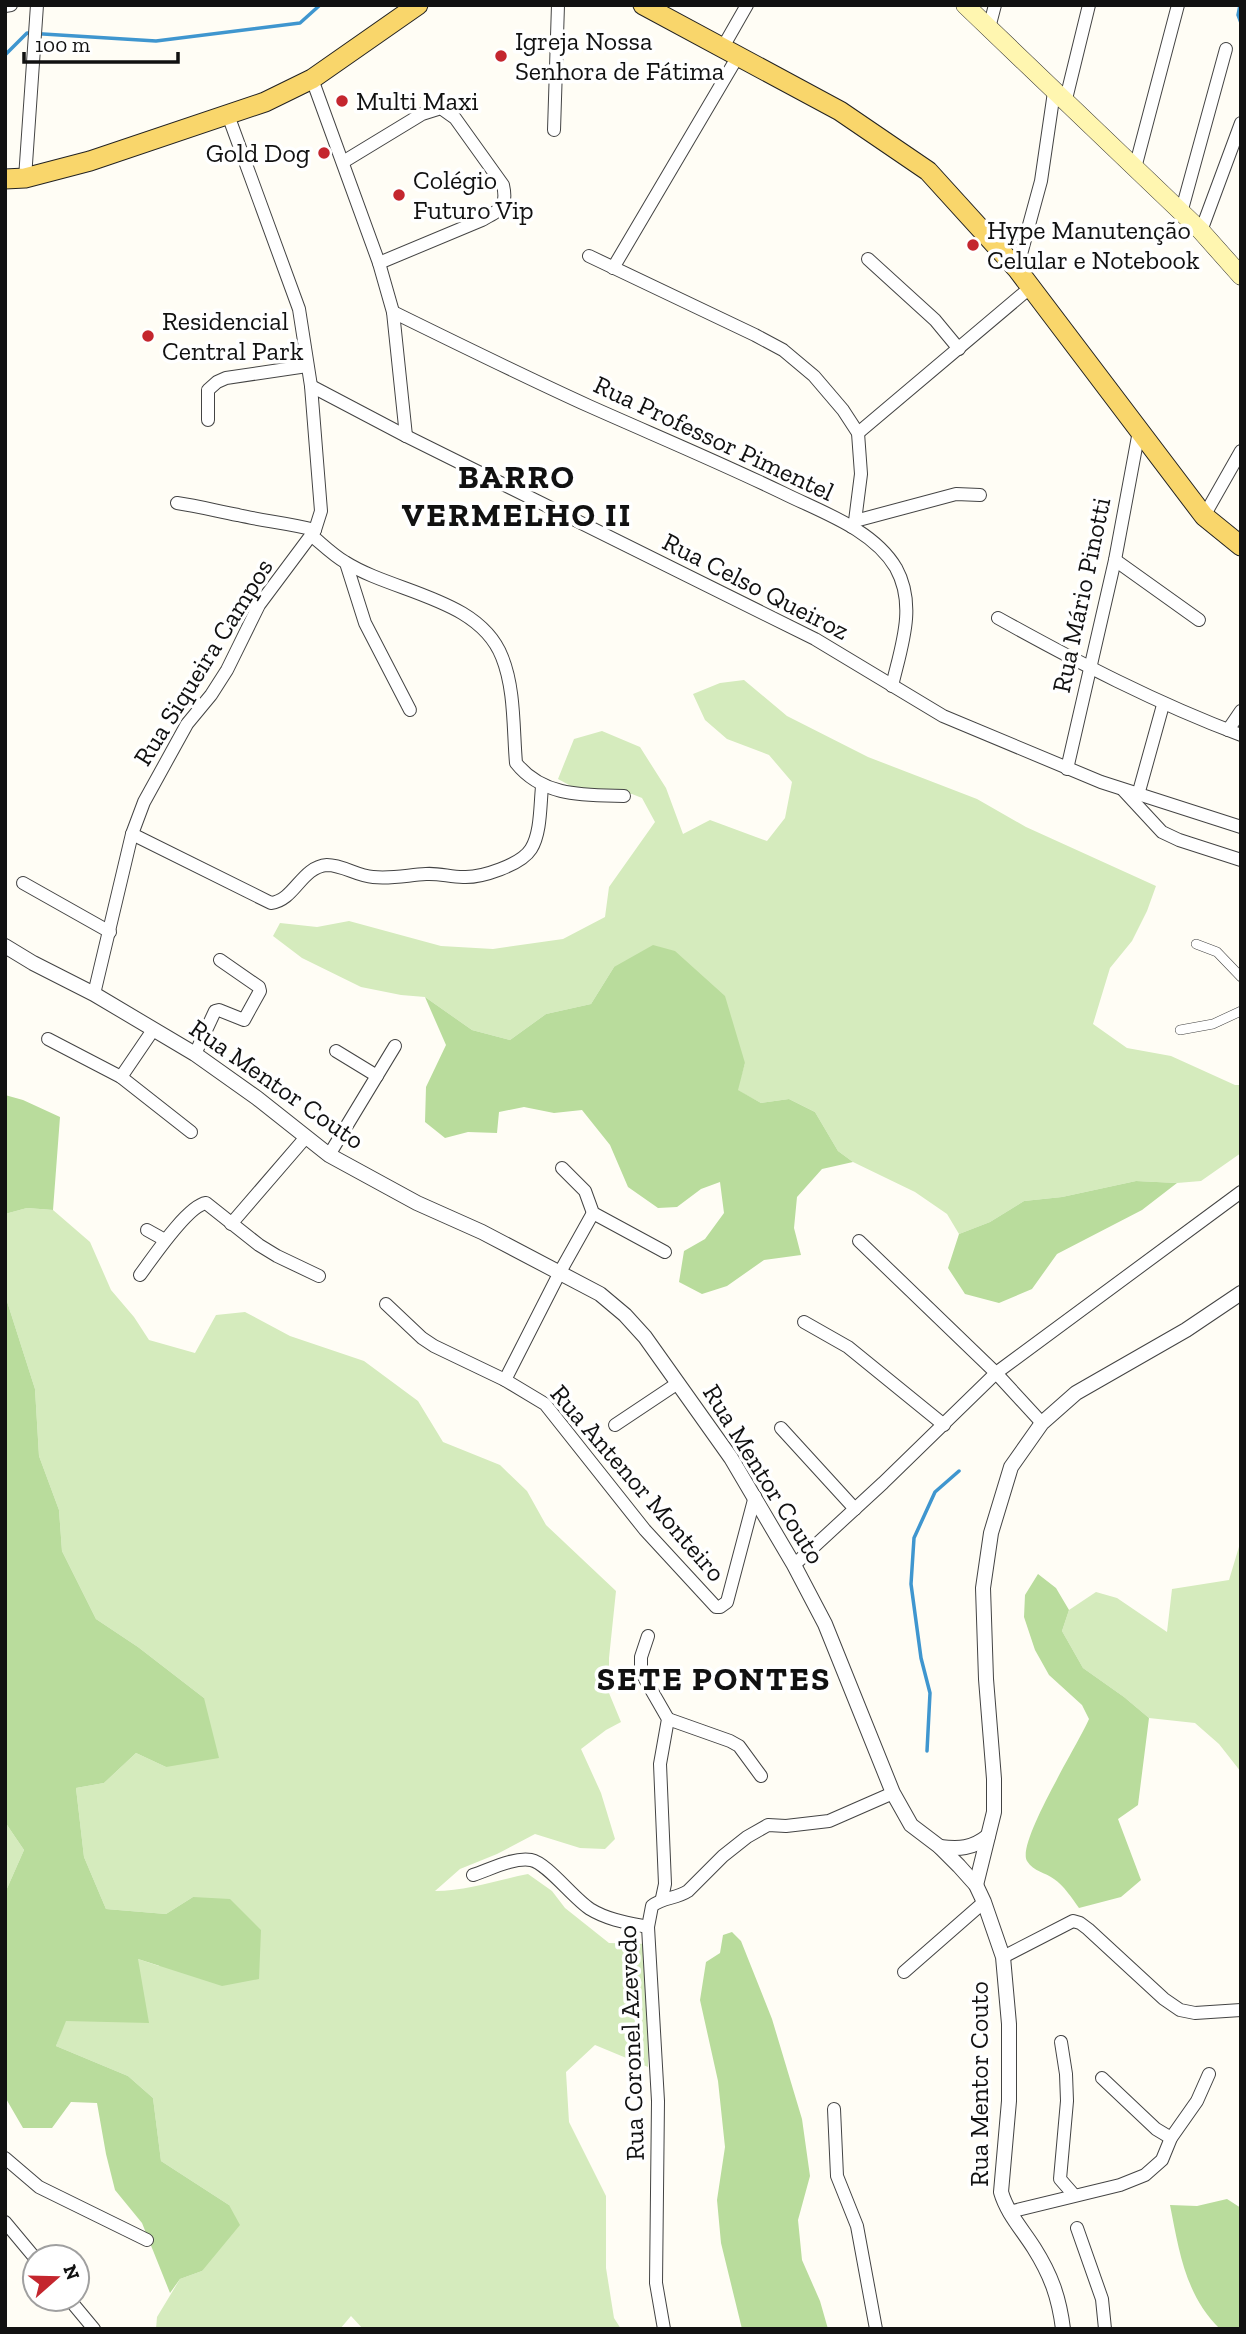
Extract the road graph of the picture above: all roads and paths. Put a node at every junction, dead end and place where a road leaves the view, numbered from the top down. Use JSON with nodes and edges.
{"nodes":[{"id":1,"x":11,"y":5,"type":"edge"},
{"id":2,"x":37,"y":5,"type":"edge"},
{"id":3,"x":418,"y":5,"type":"edge"},
{"id":4,"x":558,"y":5,"type":"edge"},
{"id":5,"x":643,"y":5,"type":"edge"},
{"id":6,"x":747,"y":5,"type":"edge"},
{"id":7,"x":965,"y":5,"type":"edge"},
{"id":8,"x":995,"y":5,"type":"edge"},
{"id":9,"x":1089,"y":5,"type":"edge"},
{"id":10,"x":1178,"y":5,"type":"edge"},
{"id":11,"x":5,"y":6,"type":"edge"},
{"id":12,"x":989,"y":28,"type":"junction"},
{"id":13,"x":1226,"y":49,"type":"dead end"},
{"id":14,"x":731,"y":52,"type":"junction"},
{"id":15,"x":312,"y":79,"type":"junction"},
{"id":16,"x":1059,"y":98,"type":"junction"},
{"id":17,"x":228,"y":115,"type":"junction"},
{"id":18,"x":1241,"y":123,"type":"edge"},
{"id":19,"x":554,"y":130,"type":"dead end"},
{"id":20,"x":343,"y":162,"type":"junction"},
{"id":21,"x":1135,"y":168,"type":"junction"},
{"id":22,"x":15,"y":178,"type":"edge"},
{"id":23,"x":1181,"y":213,"type":"junction"},
{"id":24,"x":1201,"y":231,"type":"junction"},
{"id":25,"x":589,"y":256,"type":"dead end"},
{"id":26,"x":868,"y":259,"type":"dead end"},
{"id":27,"x":379,"y":263,"type":"junction"},
{"id":28,"x":613,"y":268,"type":"junction"},
{"id":29,"x":1017,"y":269,"type":"junction"},
{"id":30,"x":1241,"y":276,"type":"edge"},
{"id":31,"x":1031,"y":287,"type":"junction"},
{"id":32,"x":393,"y":313,"type":"junction"},
{"id":33,"x":959,"y":349,"type":"junction"},
{"id":34,"x":307,"y":366,"type":"junction"},
{"id":35,"x":311,"y":386,"type":"junction"},
{"id":36,"x":208,"y":420,"type":"dead end"},
{"id":37,"x":1139,"y":431,"type":"junction"},
{"id":38,"x":858,"y":433,"type":"junction"},
{"id":39,"x":406,"y":436,"type":"junction"},
{"id":40,"x":1241,"y":451,"type":"edge"},
{"id":41,"x":980,"y":495,"type":"dead end"},
{"id":42,"x":177,"y":503,"type":"dead end"},
{"id":43,"x":1204,"y":516,"type":"junction"},
{"id":44,"x":853,"y":524,"type":"junction"},
{"id":45,"x":313,"y":533,"type":"junction"},
{"id":46,"x":1241,"y":546,"type":"edge"},
{"id":47,"x":1115,"y":560,"type":"junction"},
{"id":48,"x":346,"y":563,"type":"junction"},
{"id":49,"x":998,"y":618,"type":"dead end"},
{"id":50,"x":1199,"y":620,"type":"dead end"},
{"id":51,"x":1088,"y":669,"type":"junction"},
{"id":52,"x":892,"y":686,"type":"junction"},
{"id":53,"x":1163,"y":705,"type":"junction"},
{"id":54,"x":410,"y":710,"type":"dead end"},
{"id":55,"x":1241,"y":711,"type":"edge"},
{"id":56,"x":1234,"y":732,"type":"edge"},
{"id":57,"x":1067,"y":769,"type":"junction"},
{"id":58,"x":542,"y":787,"type":"junction"},
{"id":59,"x":1122,"y":789,"type":"junction"},
{"id":60,"x":1138,"y":795,"type":"junction"},
{"id":61,"x":624,"y":796,"type":"dead end"},
{"id":62,"x":1241,"y":827,"type":"edge"},
{"id":63,"x":132,"y":834,"type":"junction"},
{"id":64,"x":1241,"y":860,"type":"edge"},
{"id":65,"x":23,"y":883,"type":"dead end"},
{"id":66,"x":110,"y":932,"type":"junction"},
{"id":67,"x":1196,"y":944,"type":"dead end"},
{"id":68,"x":5,"y":946,"type":"edge"},
{"id":69,"x":220,"y":960,"type":"dead end"},
{"id":70,"x":1241,"y":977,"type":"edge"},
{"id":71,"x":94,"y":994,"type":"junction"},
{"id":72,"x":1241,"y":1011,"type":"edge"},
{"id":73,"x":153,"y":1030,"type":"junction"},
{"id":74,"x":1180,"y":1030,"type":"dead end"},
{"id":75,"x":48,"y":1039,"type":"dead end"},
{"id":76,"x":396,"y":1046,"type":"dead end"},
{"id":77,"x":336,"y":1051,"type":"dead end"},
{"id":78,"x":195,"y":1054,"type":"junction"},
{"id":79,"x":377,"y":1076,"type":"junction"},
{"id":80,"x":121,"y":1077,"type":"junction"},
{"id":81,"x":191,"y":1132,"type":"dead end"},
{"id":82,"x":306,"y":1137,"type":"junction"},
{"id":83,"x":329,"y":1155,"type":"junction"},
{"id":84,"x":562,"y":1168,"type":"dead end"},
{"id":85,"x":1241,"y":1192,"type":"edge"},
{"id":86,"x":593,"y":1213,"type":"junction"},
{"id":87,"x":231,"y":1224,"type":"junction"},
{"id":88,"x":148,"y":1230,"type":"dead end"},
{"id":89,"x":165,"y":1240,"type":"junction"},
{"id":90,"x":859,"y":1241,"type":"dead end"},
{"id":91,"x":665,"y":1252,"type":"dead end"},
{"id":92,"x":560,"y":1272,"type":"junction"},
{"id":93,"x":140,"y":1275,"type":"dead end"},
{"id":94,"x":319,"y":1276,"type":"dead end"},
{"id":95,"x":1240,"y":1297,"type":"edge"},
{"id":96,"x":386,"y":1304,"type":"dead end"},
{"id":97,"x":804,"y":1322,"type":"dead end"},
{"id":98,"x":996,"y":1373,"type":"junction"},
{"id":99,"x":505,"y":1380,"type":"junction"},
{"id":100,"x":678,"y":1383,"type":"junction"},
{"id":101,"x":1042,"y":1423,"type":"junction"},
{"id":102,"x":615,"y":1425,"type":"dead end"},
{"id":103,"x":944,"y":1425,"type":"junction"},
{"id":104,"x":781,"y":1429,"type":"dead end"},
{"id":105,"x":755,"y":1496,"type":"junction"},
{"id":106,"x":855,"y":1509,"type":"junction"},
{"id":107,"x":794,"y":1565,"type":"junction"},
{"id":108,"x":648,"y":1636,"type":"dead end"},
{"id":109,"x":668,"y":1719,"type":"junction"},
{"id":110,"x":761,"y":1776,"type":"dead end"},
{"id":111,"x":893,"y":1793,"type":"junction"},
{"id":112,"x":988,"y":1836,"type":"junction"},
{"id":113,"x":940,"y":1847,"type":"junction"},
{"id":114,"x":472,"y":1875,"type":"dead end"},
{"id":115,"x":976,"y":1885,"type":"junction"},
{"id":116,"x":662,"y":1898,"type":"junction"},
{"id":117,"x":984,"y":1902,"type":"junction"},
{"id":118,"x":648,"y":1927,"type":"junction"},
{"id":119,"x":1003,"y":1957,"type":"junction"},
{"id":120,"x":904,"y":1972,"type":"dead end"},
{"id":121,"x":1241,"y":2010,"type":"edge"},
{"id":122,"x":1061,"y":2042,"type":"dead end"},
{"id":123,"x":1209,"y":2074,"type":"dead end"},
{"id":124,"x":1102,"y":2078,"type":"dead end"},
{"id":125,"x":834,"y":2109,"type":"dead end"},
{"id":126,"x":1171,"y":2138,"type":"junction"},
{"id":127,"x":5,"y":2158,"type":"edge"},
{"id":128,"x":1074,"y":2195,"type":"junction"},
{"id":129,"x":1009,"y":2211,"type":"junction"},
{"id":130,"x":5,"y":2222,"type":"edge"},
{"id":131,"x":1077,"y":2228,"type":"dead end"},
{"id":132,"x":147,"y":2239,"type":"dead end"},
{"id":133,"x":22,"y":2243,"type":"edge"},
{"id":134,"x":80,"y":2313,"type":"edge"},
{"id":135,"x":94,"y":2329,"type":"edge"},
{"id":136,"x":664,"y":2329,"type":"edge"},
{"id":137,"x":876,"y":2329,"type":"edge"},
{"id":138,"x":1063,"y":2329,"type":"edge"},
{"id":139,"x":1105,"y":2329,"type":"edge"}],
"edges":[{"from":1,"to":11,"type":"street"},
{"from":2,"to":22,"type":"street"},
{"from":3,"to":15,"type":"main road"},
{"from":4,"to":19,"type":"street"},
{"from":5,"to":14,"type":"main road"},
{"from":6,"to":14,"type":"street"},
{"from":7,"to":12,"type":"main road"},
{"from":8,"to":12,"type":"street"},
{"from":9,"to":16,"type":"street"},
{"from":10,"to":21,"type":"street"},
{"from":12,"to":16,"type":"main road"},
{"from":13,"to":23,"type":"street"},
{"from":14,"to":28,"type":"street"},
{"from":14,"to":29,"type":"main road"},
{"from":15,"to":17,"type":"main road"},
{"from":15,"to":20,"type":"street"},
{"from":16,"to":21,"type":"main road"},
{"from":16,"to":29,"type":"street"},
{"from":17,"to":22,"type":"main road"},
{"from":17,"to":34,"type":"street","name":"Rua Siqueira Campos"},
{"from":18,"to":24,"type":"street"},
{"from":20,"to":27,"type":"street"},
{"from":20,"to":27,"type":"street"},
{"from":21,"to":23,"type":"main road"},
{"from":23,"to":24,"type":"main road"},
{"from":24,"to":30,"type":"main road"},
{"from":25,"to":28,"type":"street"},
{"from":26,"to":33,"type":"street"},
{"from":27,"to":32,"type":"street"},
{"from":28,"to":38,"type":"street"},
{"from":29,"to":31,"type":"main road"},
{"from":31,"to":33,"type":"street"},
{"from":31,"to":37,"type":"main road"},
{"from":32,"to":39,"type":"street"},
{"from":32,"to":44,"type":"street","name":"Rua Professor Pimentel"},
{"from":33,"to":38,"type":"street"},
{"from":34,"to":35,"type":"street","name":"Rua Siqueira Campos"},
{"from":34,"to":36,"type":"street"},
{"from":35,"to":39,"type":"street","name":"Rua Celso Queiroz"},
{"from":35,"to":45,"type":"street","name":"Rua Siqueira Campos"},
{"from":37,"to":43,"type":"main road"},
{"from":37,"to":47,"type":"street","name":"Rua Mário Pinotti"},
{"from":38,"to":44,"type":"street"},
{"from":39,"to":52,"type":"street","name":"Rua Celso Queiroz"},
{"from":40,"to":43,"type":"street"},
{"from":41,"to":44,"type":"street"},
{"from":42,"to":45,"type":"street"},
{"from":43,"to":46,"type":"main road"},
{"from":44,"to":52,"type":"street","name":"Rua Professor Pimentel"},
{"from":45,"to":48,"type":"street"},
{"from":45,"to":63,"type":"street","name":"Rua Siqueira Campos"},
{"from":47,"to":50,"type":"street"},
{"from":47,"to":51,"type":"street","name":"Rua Mário Pinotti"},
{"from":48,"to":54,"type":"street"},
{"from":48,"to":58,"type":"street"},
{"from":49,"to":51,"type":"street"},
{"from":51,"to":53,"type":"street"},
{"from":51,"to":57,"type":"street","name":"Rua Mário Pinotti"},
{"from":52,"to":57,"type":"street","name":"Rua Celso Queiroz"},
{"from":53,"to":56,"type":"street"},
{"from":53,"to":60,"type":"street"},
{"from":55,"to":56,"type":"street"},
{"from":57,"to":59,"type":"street","name":"Rua Celso Queiroz"},
{"from":58,"to":61,"type":"street"},
{"from":58,"to":63,"type":"street"},
{"from":59,"to":60,"type":"street","name":"Rua Celso Queiroz"},
{"from":59,"to":64,"type":"street"},
{"from":60,"to":62,"type":"street","name":"Rua Celso Queiroz"},
{"from":63,"to":66,"type":"street","name":"Rua Siqueira Campos"},
{"from":65,"to":66,"type":"street"},
{"from":66,"to":71,"type":"street","name":"Rua Siqueira Campos"},
{"from":67,"to":70,"type":"street"},
{"from":68,"to":71,"type":"street","name":"Rua Mentor Couto"},
{"from":69,"to":78,"type":"street"},
{"from":71,"to":73,"type":"street","name":"Rua Mentor Couto"},
{"from":72,"to":74,"type":"street"},
{"from":73,"to":78,"type":"street","name":"Rua Mentor Couto"},
{"from":73,"to":80,"type":"street"},
{"from":75,"to":80,"type":"street"},
{"from":76,"to":79,"type":"street"},
{"from":77,"to":79,"type":"street"},
{"from":78,"to":82,"type":"street","name":"Rua Mentor Couto"},
{"from":79,"to":83,"type":"street"},
{"from":80,"to":81,"type":"street"},
{"from":82,"to":83,"type":"street","name":"Rua Mentor Couto"},
{"from":82,"to":87,"type":"street"},
{"from":83,"to":92,"type":"street","name":"Rua Mentor Couto"},
{"from":84,"to":86,"type":"street"},
{"from":85,"to":98,"type":"street"},
{"from":86,"to":91,"type":"street"},
{"from":86,"to":92,"type":"street"},
{"from":87,"to":89,"type":"street"},
{"from":87,"to":94,"type":"street"},
{"from":88,"to":89,"type":"street"},
{"from":89,"to":93,"type":"street"},
{"from":90,"to":98,"type":"street"},
{"from":92,"to":99,"type":"street"},
{"from":92,"to":100,"type":"street","name":"Rua Mentor Couto"},
{"from":95,"to":101,"type":"street"},
{"from":96,"to":99,"type":"street","name":"Rua Antenor Monteiro"},
{"from":97,"to":103,"type":"street"},
{"from":98,"to":101,"type":"street"},
{"from":98,"to":103,"type":"street"},
{"from":99,"to":105,"type":"street","name":"Rua Antenor Monteiro"},
{"from":100,"to":102,"type":"street"},
{"from":100,"to":105,"type":"street","name":"Rua Mentor Couto"},
{"from":101,"to":112,"type":"street"},
{"from":103,"to":106,"type":"street"},
{"from":104,"to":106,"type":"street"},
{"from":105,"to":107,"type":"street","name":"Rua Mentor Couto"},
{"from":106,"to":107,"type":"street"},
{"from":107,"to":111,"type":"street","name":"Rua Mentor Couto"},
{"from":108,"to":109,"type":"street"},
{"from":109,"to":110,"type":"street"},
{"from":109,"to":116,"type":"street"},
{"from":111,"to":113,"type":"street","name":"Rua Mentor Couto"},
{"from":111,"to":116,"type":"street","name":"Rua Coronel Azevedo"},
{"from":112,"to":113,"type":"street"},
{"from":112,"to":115,"type":"street"},
{"from":113,"to":115,"type":"street","name":"Rua Mentor Couto"},
{"from":114,"to":118,"type":"street"},
{"from":115,"to":117,"type":"street","name":"Rua Mentor Couto"},
{"from":116,"to":118,"type":"street","name":"Rua Coronel Azevedo"},
{"from":117,"to":119,"type":"street","name":"Rua Mentor Couto"},
{"from":117,"to":120,"type":"street"},
{"from":118,"to":136,"type":"street","name":"Rua Coronel Azevedo"},
{"from":119,"to":121,"type":"street"},
{"from":119,"to":129,"type":"street","name":"Rua Mentor Couto"},
{"from":122,"to":128,"type":"street"},
{"from":123,"to":126,"type":"street"},
{"from":124,"to":126,"type":"street"},
{"from":125,"to":137,"type":"street"},
{"from":126,"to":128,"type":"street"},
{"from":127,"to":132,"type":"street"},
{"from":128,"to":129,"type":"street"},
{"from":129,"to":138,"type":"street","name":"Rua Mentor Couto"},
{"from":130,"to":133,"type":"street"},
{"from":131,"to":139,"type":"street"},
{"from":134,"to":135,"type":"street"}]}
